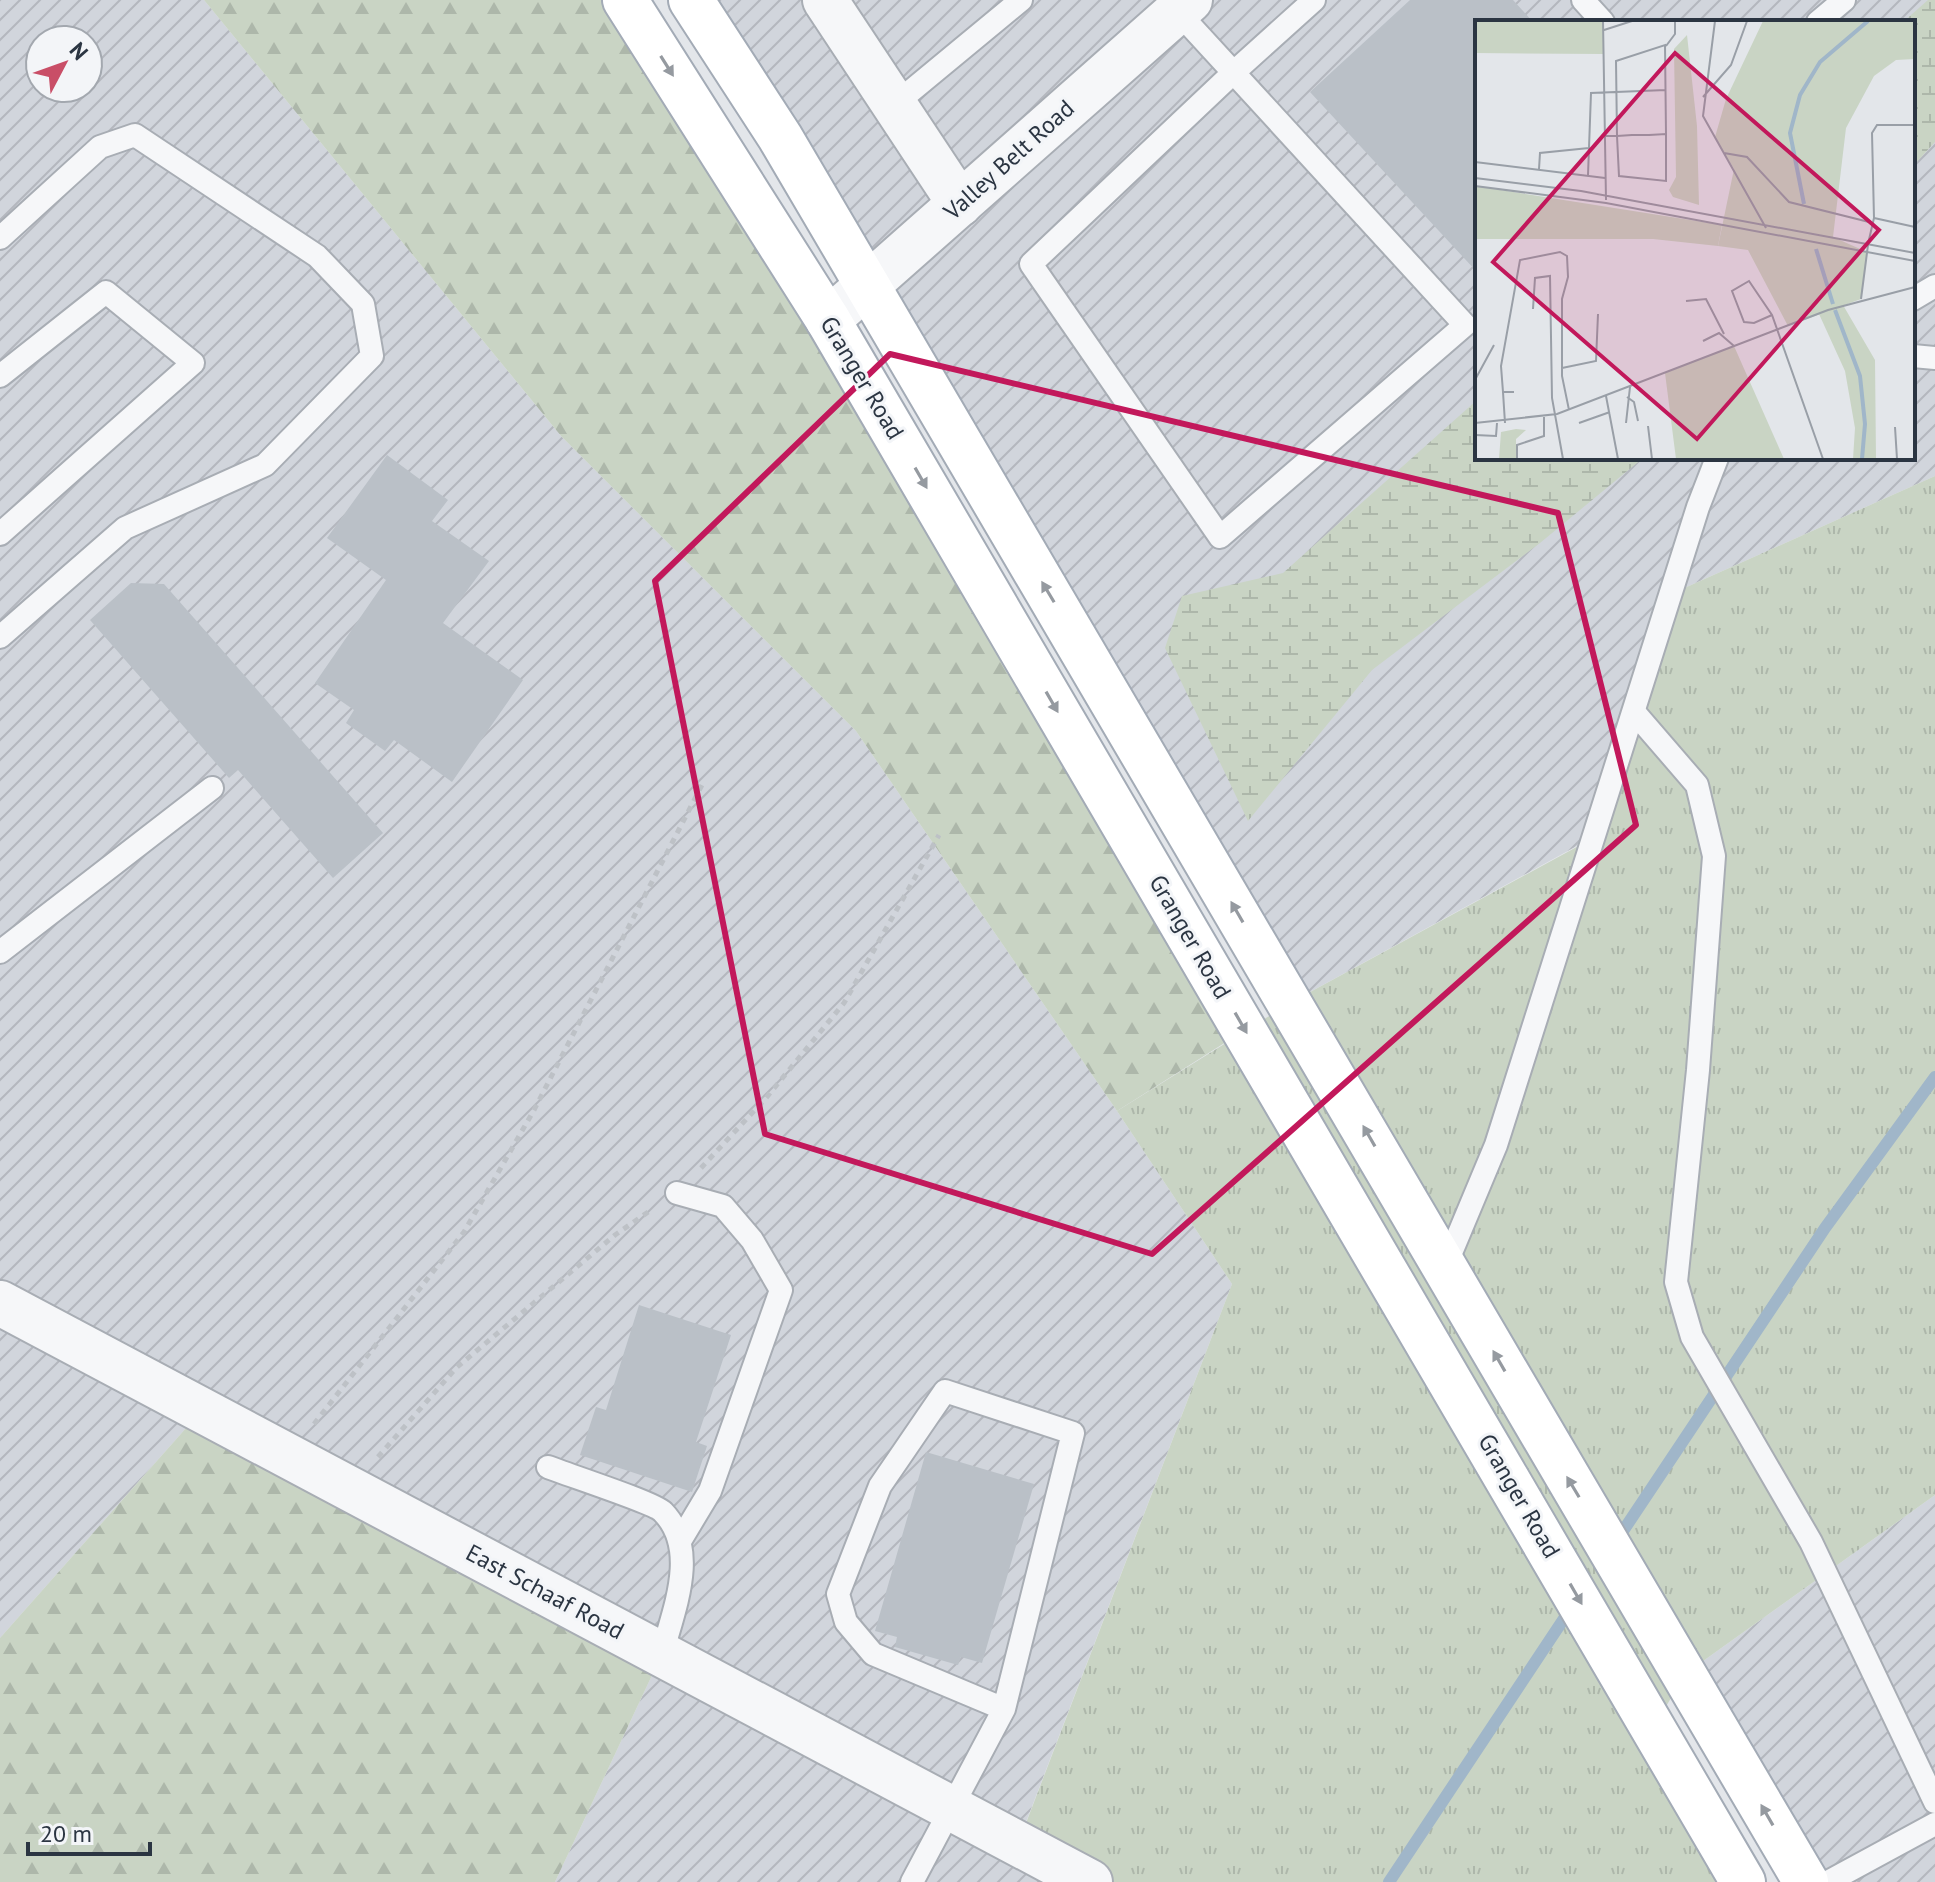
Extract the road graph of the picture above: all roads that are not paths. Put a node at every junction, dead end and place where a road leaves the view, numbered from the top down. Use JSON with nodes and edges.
{"nodes":[{"id":1,"x":625,"y":0,"type":"edge"},
{"id":2,"x":691,"y":0,"type":"edge"},
{"id":3,"x":825,"y":0,"type":"edge"},
{"id":4,"x":1021,"y":0,"type":"edge"},
{"id":5,"x":1314,"y":0,"type":"edge"},
{"id":6,"x":1583,"y":0,"type":"edge"},
{"id":7,"x":1844,"y":0,"type":"edge"},
{"id":8,"x":1184,"y":6,"type":"edge"},
{"id":9,"x":1601,"y":20,"type":"edge"},
{"id":10,"x":1820,"y":20,"type":"edge"},
{"id":11,"x":1233,"y":73,"type":"junction"},
{"id":12,"x":894,"y":105,"type":"junction"},
{"id":13,"x":960,"y":204,"type":"junction"},
{"id":14,"x":0,"y":238,"type":"edge"},
{"id":15,"x":867,"y":286,"type":"junction"},
{"id":16,"x":1935,"y":286,"type":"edge"},
{"id":17,"x":1915,"y":298,"type":"edge"},
{"id":18,"x":828,"y":320,"type":"junction"},
{"id":19,"x":1471,"y":320,"type":"edge"},
{"id":20,"x":1915,"y":356,"type":"edge"},
{"id":21,"x":1935,"y":358,"type":"edge"},
{"id":22,"x":0,"y":376,"type":"edge"},
{"id":23,"x":1716,"y":460,"type":"edge"},
{"id":24,"x":0,"y":534,"type":"edge"},
{"id":25,"x":0,"y":637,"type":"edge"},
{"id":26,"x":1634,"y":712,"type":"junction"},
{"id":27,"x":212,"y":788,"type":"dead end"},
{"id":28,"x":0,"y":952,"type":"edge"},
{"id":29,"x":677,"y":1193,"type":"dead end"},
{"id":30,"x":1445,"y":1267,"type":"junction"},
{"id":31,"x":1401,"y":1297,"type":"junction"},
{"id":32,"x":0,"y":1303,"type":"edge"},
{"id":33,"x":548,"y":1467,"type":"dead end"},
{"id":34,"x":680,"y":1541,"type":"junction"},
{"id":35,"x":662,"y":1654,"type":"junction"},
{"id":36,"x":1004,"y":1709,"type":"junction"},
{"id":37,"x":1935,"y":1802,"type":"edge"},
{"id":38,"x":951,"y":1808,"type":"junction"},
{"id":39,"x":1935,"y":1824,"type":"edge"},
{"id":40,"x":912,"y":1882,"type":"edge"},
{"id":41,"x":1090,"y":1882,"type":"edge"},
{"id":42,"x":1743,"y":1882,"type":"edge"},
{"id":43,"x":1806,"y":1882,"type":"edge"},
{"id":44,"x":1828,"y":1882,"type":"edge"}],
"edges":[{"from":1,"to":18,"type":"main road","name":"Granger Road","one_way":true},
{"from":2,"to":15,"type":"main road","name":"Granger Road"},
{"from":3,"to":12,"type":"street"},
{"from":4,"to":12,"type":"lane"},
{"from":5,"to":11,"type":"lane"},
{"from":6,"to":9,"type":"lane"},
{"from":7,"to":10,"type":"lane"},
{"from":8,"to":11,"type":"lane"},
{"from":8,"to":13,"type":"street","name":"Valley Belt Road"},
{"from":11,"to":19,"type":"lane"},
{"from":11,"to":19,"type":"lane"},
{"from":12,"to":13,"type":"street"},
{"from":13,"to":15,"type":"street","name":"Valley Belt Road"},
{"from":14,"to":25,"type":"lane"},
{"from":15,"to":18,"type":"street","name":"Valley Belt Road"},
{"from":30,"to":15,"type":"main road","name":"Granger Road","one_way":true},
{"from":16,"to":17,"type":"lane"},
{"from":18,"to":31,"type":"main road","name":"Granger Road","one_way":true},
{"from":20,"to":21,"type":"lane"},
{"from":22,"to":24,"type":"lane"},
{"from":23,"to":26,"type":"lane"},
{"from":26,"to":30,"type":"lane"},
{"from":26,"to":37,"type":"lane"},
{"from":27,"to":28,"type":"lane"},
{"from":29,"to":34,"type":"lane"},
{"from":30,"to":31,"type":"street"},
{"from":43,"to":30,"type":"main road","name":"Granger Road","one_way":true},
{"from":31,"to":42,"type":"main road","name":"Granger Road","one_way":true},
{"from":32,"to":35,"type":"street","name":"East Schaaf Road"},
{"from":33,"to":34,"type":"lane"},
{"from":34,"to":35,"type":"lane"},
{"from":35,"to":38,"type":"street","name":"East Schaaf Road"},
{"from":36,"to":36,"type":"lane"},
{"from":36,"to":38,"type":"lane"},
{"from":38,"to":40,"type":"lane"},
{"from":38,"to":41,"type":"street","name":"East Schaaf Road"},
{"from":39,"to":44,"type":"lane"}]}
